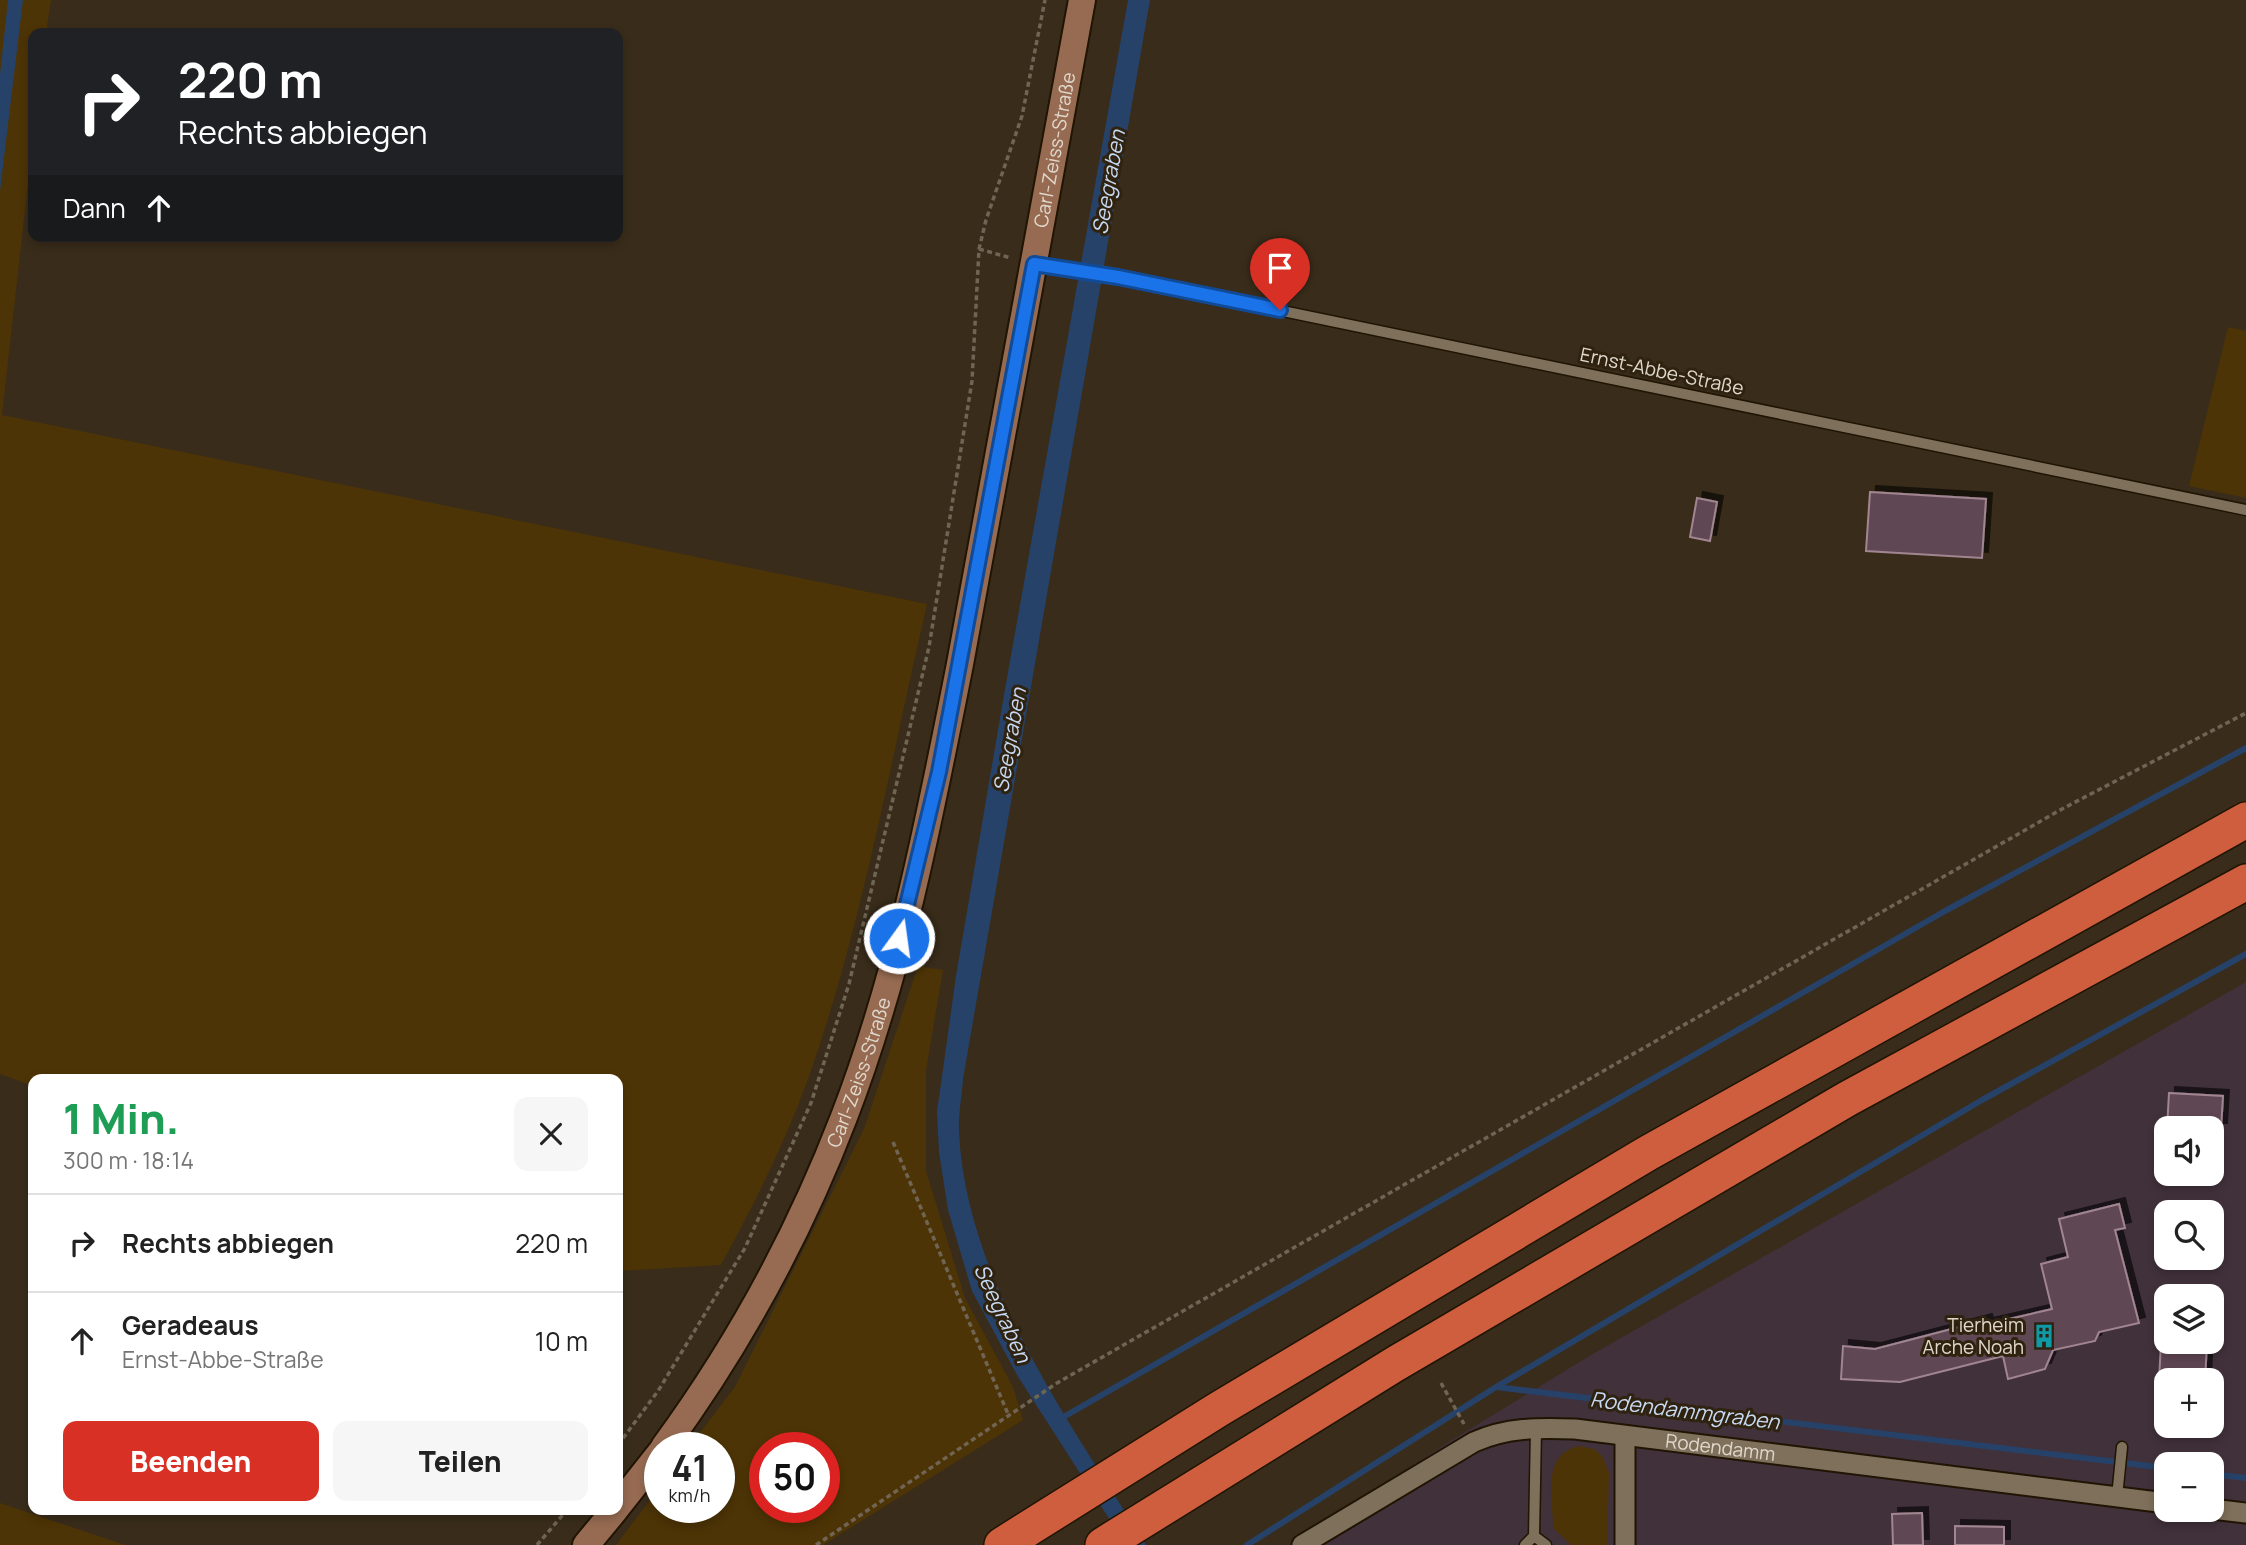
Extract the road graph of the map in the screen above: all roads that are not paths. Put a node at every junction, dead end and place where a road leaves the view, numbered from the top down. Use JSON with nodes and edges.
{"nodes":[{"id":1,"x":1082,"y":0,"type":"edge"},
{"id":2,"x":1034,"y":264,"type":"junction"},
{"id":3,"x":2246,"y":510,"type":"edge"},
{"id":4,"x":2246,"y":820,"type":"edge"},
{"id":5,"x":2246,"y":882,"type":"edge"},
{"id":6,"x":1536,"y":1428,"type":"junction"},
{"id":7,"x":674,"y":1432,"type":"edge"},
{"id":8,"x":1625,"y":1437,"type":"junction"},
{"id":9,"x":2122,"y":1447,"type":"dead end"},
{"id":10,"x":644,"y":1473,"type":"edge"},
{"id":11,"x":2118,"y":1489,"type":"junction"},
{"id":12,"x":623,"y":1499,"type":"edge"},
{"id":13,"x":2154,"y":1500,"type":"edge"},
{"id":14,"x":2224,"y":1510,"type":"edge"},
{"id":15,"x":2246,"y":1513,"type":"edge"},
{"id":16,"x":610,"y":1515,"type":"edge"},
{"id":17,"x":1119,"y":1535,"type":"edge"},
{"id":18,"x":1534,"y":1536,"type":"junction"},
{"id":19,"x":586,"y":1545,"type":"edge"},
{"id":20,"x":1002,"y":1545,"type":"edge"},
{"id":21,"x":1302,"y":1545,"type":"edge"},
{"id":22,"x":1525,"y":1545,"type":"edge"},
{"id":23,"x":1546,"y":1545,"type":"edge"},
{"id":24,"x":1625,"y":1545,"type":"edge"}],
"edges":[{"from":1,"to":2,"type":"main road","name":"Carl-Zeiss-Straße"},
{"from":2,"to":3,"type":"lane","name":"Ernst-Abbe-Straße"},
{"from":2,"to":7,"type":"main road","name":"Carl-Zeiss-Straße"},
{"from":4,"to":20,"type":"highway"},
{"from":5,"to":17,"type":"highway"},
{"from":6,"to":8,"type":"street","name":"Rodendamm"},
{"from":6,"to":18,"type":"lane"},
{"from":6,"to":21,"type":"street","name":"Rodendamm"},
{"from":8,"to":11,"type":"street","name":"Rodendamm"},
{"from":8,"to":24,"type":"street"},
{"from":9,"to":11,"type":"lane"},
{"from":10,"to":12,"type":"main road"},
{"from":11,"to":13,"type":"street","name":"Rodendamm"},
{"from":14,"to":15,"type":"street"},
{"from":16,"to":19,"type":"main road"},
{"from":18,"to":22,"type":"lane"},
{"from":18,"to":23,"type":"lane"}]}
